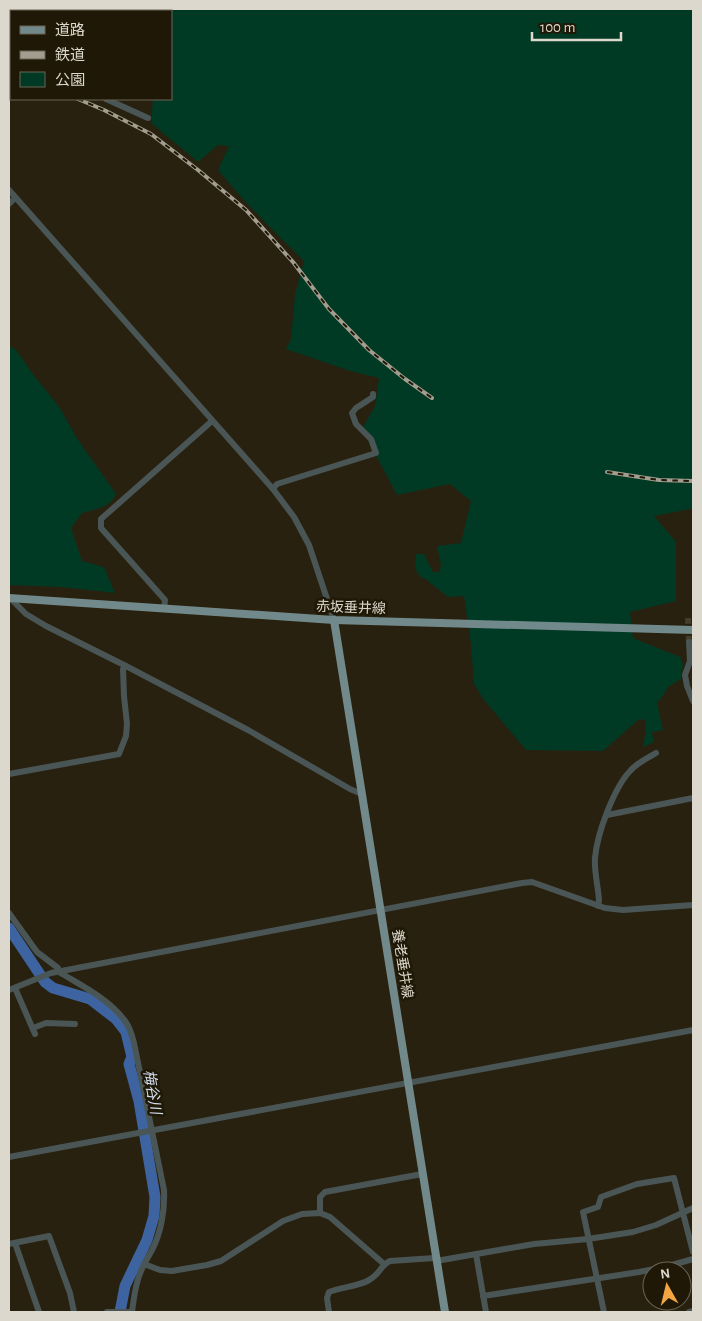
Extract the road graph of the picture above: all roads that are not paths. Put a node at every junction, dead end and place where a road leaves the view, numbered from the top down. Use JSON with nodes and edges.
{"nodes":[{"id":1,"x":108,"y":100,"type":"edge"},
{"id":2,"x":148,"y":118,"type":"dead end"},
{"id":3,"x":9,"y":190,"type":"edge"},
{"id":4,"x":15,"y":198,"type":"junction"},
{"id":5,"x":9,"y":204,"type":"edge"},
{"id":6,"x":374,"y":394,"type":"dead end"},
{"id":7,"x":212,"y":421,"type":"junction"},
{"id":8,"x":272,"y":489,"type":"junction"},
{"id":9,"x":9,"y":597,"type":"edge"},
{"id":10,"x":164,"y":609,"type":"junction"},
{"id":11,"x":334,"y":620,"type":"junction"},
{"id":12,"x":693,"y":630,"type":"edge"},
{"id":13,"x":689,"y":642,"type":"dead end"},
{"id":14,"x":126,"y":666,"type":"junction"},
{"id":15,"x":693,"y":701,"type":"edge"},
{"id":16,"x":656,"y":753,"type":"dead end"},
{"id":17,"x":9,"y":774,"type":"edge"},
{"id":18,"x":362,"y":794,"type":"junction"},
{"id":19,"x":693,"y":798,"type":"edge"},
{"id":20,"x":607,"y":815,"type":"junction"},
{"id":21,"x":693,"y":905,"type":"edge"},
{"id":22,"x":598,"y":906,"type":"junction"},
{"id":23,"x":380,"y":910,"type":"junction"},
{"id":24,"x":9,"y":913,"type":"edge"},
{"id":25,"x":60,"y":972,"type":"junction"},
{"id":26,"x":12,"y":989,"type":"edge"},
{"id":27,"x":75,"y":1024,"type":"dead end"},
{"id":28,"x":693,"y":1030,"type":"edge"},
{"id":29,"x":408,"y":1083,"type":"junction"},
{"id":30,"x":151,"y":1131,"type":"junction"},
{"id":31,"x":9,"y":1158,"type":"edge"},
{"id":32,"x":422,"y":1174,"type":"junction"},
{"id":33,"x":693,"y":1208,"type":"edge"},
{"id":34,"x":320,"y":1213,"type":"junction"},
{"id":35,"x":683,"y":1213,"type":"junction"},
{"id":36,"x":588,"y":1239,"type":"junction"},
{"id":37,"x":12,"y":1243,"type":"edge"},
{"id":38,"x":693,"y":1252,"type":"edge"},
{"id":39,"x":476,"y":1254,"type":"junction"},
{"id":40,"x":436,"y":1259,"type":"junction"},
{"id":41,"x":693,"y":1259,"type":"edge"},
{"id":42,"x":144,"y":1264,"type":"junction"},
{"id":43,"x":384,"y":1264,"type":"junction"},
{"id":44,"x":596,"y":1278,"type":"junction"},
{"id":45,"x":483,"y":1296,"type":"junction"},
{"id":46,"x":693,"y":1311,"type":"edge"},
{"id":47,"x":38,"y":1312,"type":"edge"},
{"id":48,"x":74,"y":1312,"type":"edge"},
{"id":49,"x":110,"y":1312,"type":"edge"},
{"id":50,"x":130,"y":1312,"type":"edge"},
{"id":51,"x":329,"y":1312,"type":"edge"},
{"id":52,"x":445,"y":1312,"type":"edge"},
{"id":53,"x":486,"y":1312,"type":"edge"},
{"id":54,"x":604,"y":1312,"type":"edge"},
{"id":55,"x":688,"y":1312,"type":"edge"}],
"edges":[{"from":1,"to":2,"type":"street"},
{"from":3,"to":4,"type":"street"},
{"from":4,"to":5,"type":"street"},
{"from":4,"to":7,"type":"street"},
{"from":6,"to":8,"type":"street"},
{"from":7,"to":8,"type":"street"},
{"from":7,"to":10,"type":"street"},
{"from":8,"to":11,"type":"street"},
{"from":9,"to":10,"type":"main road","name":"赤坂垂井線"},
{"from":9,"to":14,"type":"street"},
{"from":10,"to":11,"type":"main road","name":"赤坂垂井線"},
{"from":11,"to":12,"type":"main road","name":"赤坂垂井線"},
{"from":11,"to":18,"type":"main road","name":"養老垂井線"},
{"from":13,"to":15,"type":"street"},
{"from":14,"to":17,"type":"street"},
{"from":14,"to":18,"type":"street"},
{"from":16,"to":20,"type":"street"},
{"from":18,"to":23,"type":"main road","name":"養老垂井線"},
{"from":19,"to":20,"type":"street"},
{"from":20,"to":22,"type":"street"},
{"from":21,"to":22,"type":"street"},
{"from":22,"to":23,"type":"street"},
{"from":23,"to":25,"type":"street"},
{"from":23,"to":29,"type":"main road","name":"養老垂井線"},
{"from":24,"to":25,"type":"street"},
{"from":25,"to":26,"type":"street"},
{"from":25,"to":30,"type":"street"},
{"from":26,"to":27,"type":"street"},
{"from":28,"to":29,"type":"street"},
{"from":29,"to":30,"type":"street"},
{"from":29,"to":32,"type":"main road","name":"養老垂井線"},
{"from":30,"to":31,"type":"street"},
{"from":30,"to":42,"type":"street"},
{"from":32,"to":34,"type":"street"},
{"from":32,"to":40,"type":"main road","name":"養老垂井線"},
{"from":33,"to":35,"type":"street"},
{"from":34,"to":42,"type":"street"},
{"from":34,"to":43,"type":"street"},
{"from":35,"to":36,"type":"street"},
{"from":35,"to":36,"type":"street"},
{"from":35,"to":38,"type":"street"},
{"from":36,"to":39,"type":"street"},
{"from":36,"to":44,"type":"street"},
{"from":37,"to":47,"type":"street"},
{"from":37,"to":48,"type":"street"},
{"from":39,"to":40,"type":"street"},
{"from":39,"to":45,"type":"street"},
{"from":40,"to":43,"type":"street"},
{"from":40,"to":52,"type":"main road","name":"養老垂井線"},
{"from":41,"to":44,"type":"street"},
{"from":42,"to":50,"type":"street"},
{"from":43,"to":51,"type":"street"},
{"from":44,"to":45,"type":"street"},
{"from":44,"to":54,"type":"street"},
{"from":45,"to":53,"type":"street"},
{"from":46,"to":55,"type":"street"},
{"from":49,"to":50,"type":"street"}]}
